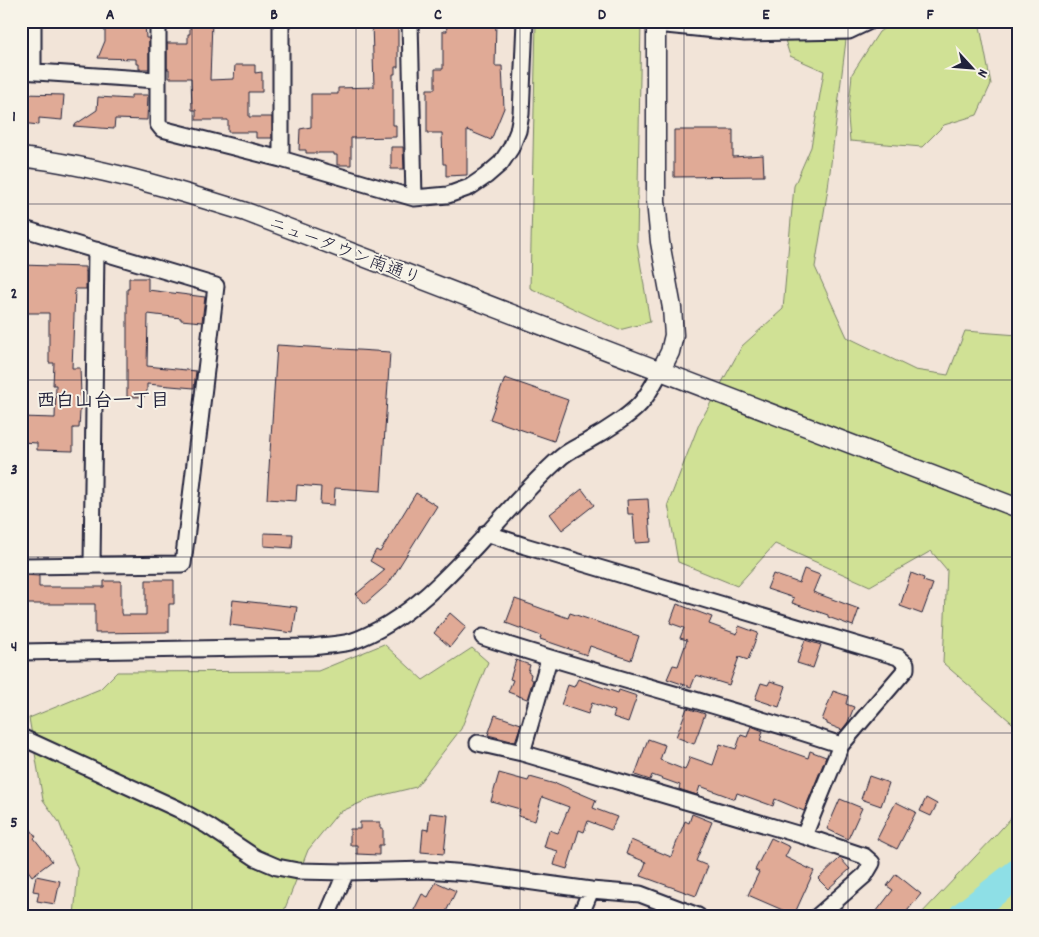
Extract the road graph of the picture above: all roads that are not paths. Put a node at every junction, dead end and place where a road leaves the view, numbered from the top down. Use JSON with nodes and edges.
{"nodes":[{"id":1,"x":33,"y":21,"type":"edge"},
{"id":2,"x":158,"y":21,"type":"edge"},
{"id":3,"x":281,"y":21,"type":"edge"},
{"id":4,"x":410,"y":21,"type":"edge"},
{"id":5,"x":525,"y":21,"type":"edge"},
{"id":6,"x":870,"y":21,"type":"edge"},
{"id":7,"x":656,"y":23,"type":"edge"},
{"id":8,"x":27,"y":71,"type":"edge"},
{"id":9,"x":158,"y":80,"type":"junction"},
{"id":10,"x":21,"y":157,"type":"edge"},
{"id":11,"x":281,"y":159,"type":"junction"},
{"id":12,"x":414,"y":198,"type":"junction"},
{"id":13,"x":21,"y":228,"type":"edge"},
{"id":14,"x":96,"y":250,"type":"junction"},
{"id":15,"x":660,"y":372,"type":"junction"},
{"id":16,"x":1018,"y":508,"type":"edge"},
{"id":17,"x":486,"y":533,"type":"junction"},
{"id":18,"x":92,"y":564,"type":"junction"},
{"id":19,"x":21,"y":566,"type":"edge"},
{"id":20,"x":483,"y":637,"type":"dead end"},
{"id":21,"x":21,"y":652,"type":"edge"},
{"id":22,"x":549,"y":659,"type":"junction"},
{"id":23,"x":21,"y":737,"type":"edge"},
{"id":24,"x":478,"y":742,"type":"dead end"},
{"id":25,"x":842,"y":746,"type":"junction"},
{"id":26,"x":522,"y":753,"type":"junction"},
{"id":27,"x":804,"y":836,"type":"junction"},
{"id":28,"x":346,"y":872,"type":"junction"},
{"id":29,"x":591,"y":890,"type":"junction"},
{"id":30,"x":327,"y":916,"type":"edge"},
{"id":31,"x":580,"y":916,"type":"edge"},
{"id":32,"x":698,"y":916,"type":"edge"},
{"id":33,"x":818,"y":916,"type":"edge"}],
"edges":[{"from":1,"to":8,"type":"street"},
{"from":2,"to":9,"type":"street"},
{"from":3,"to":11,"type":"street"},
{"from":4,"to":12,"type":"street"},
{"from":5,"to":12,"type":"street"},
{"from":6,"to":7,"type":"street"},
{"from":7,"to":15,"type":"street"},
{"from":8,"to":9,"type":"street"},
{"from":9,"to":11,"type":"street"},
{"from":10,"to":15,"type":"street","name":"ニュータウン南通り"},
{"from":11,"to":12,"type":"street"},
{"from":13,"to":14,"type":"street"},
{"from":14,"to":18,"type":"street"},
{"from":14,"to":18,"type":"street"},
{"from":15,"to":16,"type":"street","name":"ニュータウン南通り"},
{"from":15,"to":17,"type":"street"},
{"from":17,"to":21,"type":"street"},
{"from":17,"to":25,"type":"street"},
{"from":18,"to":19,"type":"street"},
{"from":20,"to":22,"type":"street"},
{"from":22,"to":25,"type":"street"},
{"from":22,"to":26,"type":"street"},
{"from":23,"to":28,"type":"street"},
{"from":24,"to":26,"type":"street"},
{"from":25,"to":27,"type":"street"},
{"from":26,"to":27,"type":"street"},
{"from":27,"to":33,"type":"street"},
{"from":28,"to":29,"type":"street"},
{"from":28,"to":30,"type":"street"},
{"from":29,"to":31,"type":"street"},
{"from":29,"to":32,"type":"street"}]}
